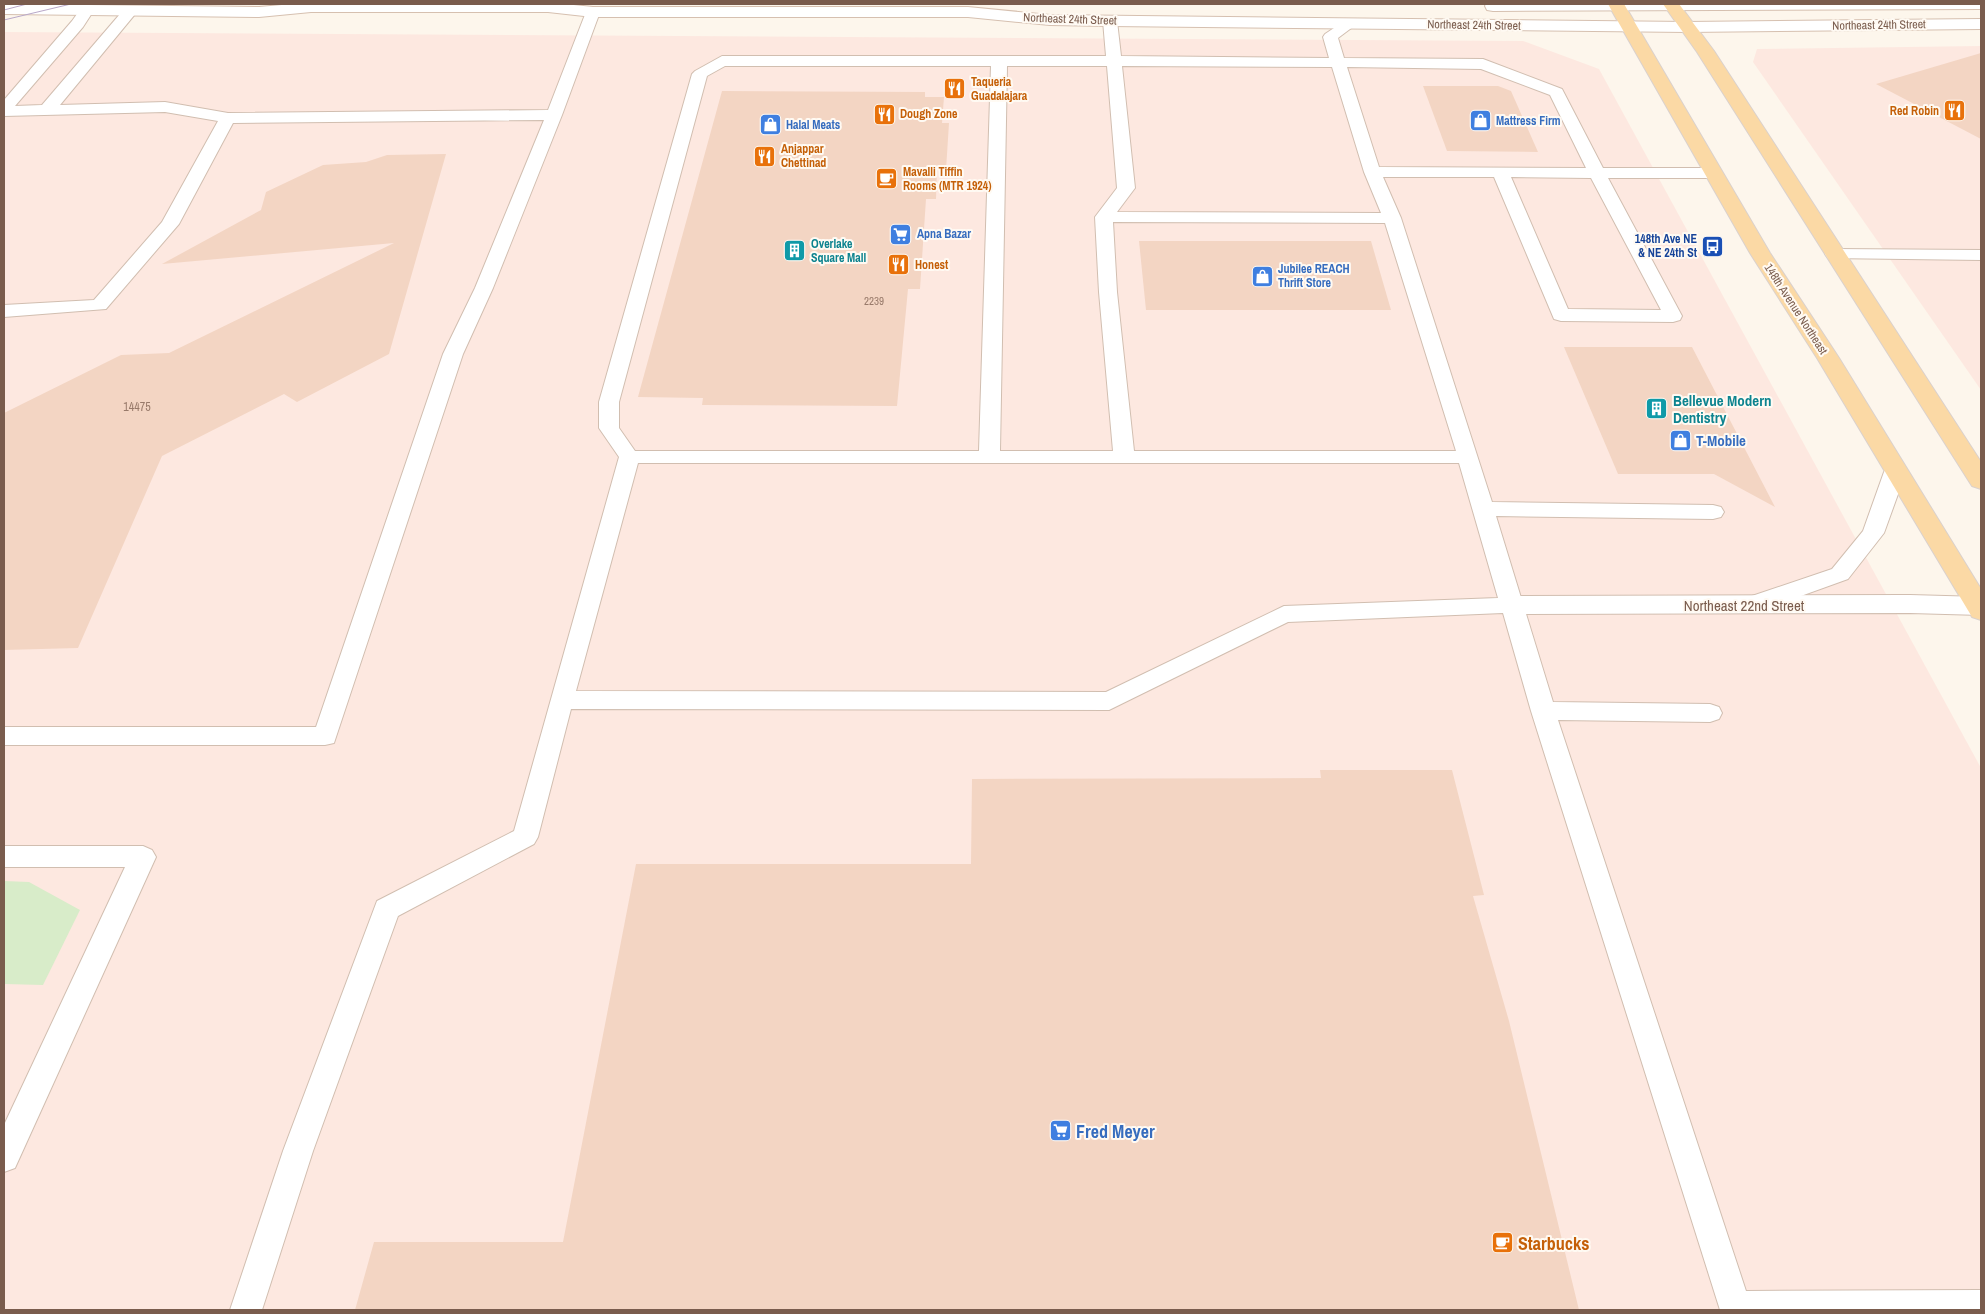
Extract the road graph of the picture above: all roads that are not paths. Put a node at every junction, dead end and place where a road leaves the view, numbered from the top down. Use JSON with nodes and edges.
{"nodes":[{"id":1,"x":1024,"y":4,"type":"edge"},
{"id":2,"x":1974,"y":4,"type":"edge"},
{"id":3,"x":1981,"y":4,"type":"edge"},
{"id":4,"x":1616,"y":5,"type":"edge"},
{"id":5,"x":1672,"y":5,"type":"edge"},
{"id":6,"x":1475,"y":6,"type":"dead end"},
{"id":7,"x":834,"y":8,"type":"edge"},
{"id":8,"x":4,"y":10,"type":"edge"},
{"id":9,"x":87,"y":10,"type":"junction"},
{"id":10,"x":131,"y":10,"type":"junction"},
{"id":11,"x":1371,"y":10,"type":"dead end"},
{"id":12,"x":593,"y":12,"type":"junction"},
{"id":13,"x":968,"y":12,"type":"junction"},
{"id":14,"x":1110,"y":21,"type":"junction"},
{"id":15,"x":1351,"y":23,"type":"junction"},
{"id":16,"x":1981,"y":24,"type":"edge"},
{"id":17,"x":1629,"y":26,"type":"junction"},
{"id":18,"x":1687,"y":27,"type":"junction"},
{"id":19,"x":999,"y":61,"type":"junction"},
{"id":20,"x":1114,"y":61,"type":"junction"},
{"id":21,"x":1337,"y":64,"type":"junction"},
{"id":22,"x":4,"y":110,"type":"edge"},
{"id":23,"x":46,"y":111,"type":"junction"},
{"id":24,"x":554,"y":115,"type":"junction"},
{"id":25,"x":228,"y":118,"type":"junction"},
{"id":26,"x":1372,"y":172,"type":"junction"},
{"id":27,"x":1501,"y":173,"type":"junction"},
{"id":28,"x":1597,"y":173,"type":"junction"},
{"id":29,"x":1713,"y":173,"type":"junction"},
{"id":30,"x":1104,"y":217,"type":"junction"},
{"id":31,"x":1392,"y":218,"type":"junction"},
{"id":32,"x":1834,"y":254,"type":"junction"},
{"id":33,"x":1981,"y":255,"type":"edge"},
{"id":34,"x":4,"y":312,"type":"edge"},
{"id":35,"x":629,"y":457,"type":"junction"},
{"id":36,"x":989,"y":457,"type":"junction"},
{"id":37,"x":1124,"y":457,"type":"junction"},
{"id":38,"x":1468,"y":457,"type":"junction"},
{"id":39,"x":1895,"y":472,"type":"junction"},
{"id":40,"x":1981,"y":481,"type":"edge"},
{"id":41,"x":1483,"y":509,"type":"junction"},
{"id":42,"x":1713,"y":512,"type":"dead end"},
{"id":43,"x":1510,"y":605,"type":"junction"},
{"id":44,"x":1751,"y":605,"type":"junction"},
{"id":45,"x":1980,"y":608,"type":"edge"},
{"id":46,"x":560,"y":700,"type":"junction"},
{"id":47,"x":1543,"y":712,"type":"junction"},
{"id":48,"x":1710,"y":713,"type":"dead end"},
{"id":49,"x":4,"y":736,"type":"edge"},
{"id":50,"x":4,"y":856,"type":"edge"},
{"id":51,"x":4,"y":1158,"type":"edge"},
{"id":52,"x":1981,"y":1306,"type":"edge"},
{"id":53,"x":1735,"y":1309,"type":"edge"},
{"id":54,"x":246,"y":1310,"type":"edge"}],
"edges":[{"from":1,"to":13,"type":"main road","name":"Northeast 24th Street"},
{"from":2,"to":3,"type":"main road"},
{"from":3,"to":5,"type":"main road","name":"Northeast 24th Street"},
{"from":4,"to":5,"type":"main road","name":"Northeast 24th Street"},
{"from":4,"to":6,"type":"main road","name":"Northeast 24th Street"},
{"from":4,"to":17,"type":"main road","name":"148th Avenue Northeast"},
{"from":5,"to":18,"type":"main road"},
{"from":7,"to":12,"type":"main road","name":"Northeast 24th Street"},
{"from":7,"to":13,"type":"main road","name":"Northeast 24th Street"},
{"from":8,"to":9,"type":"main road"},
{"from":9,"to":10,"type":"main road"},
{"from":9,"to":22,"type":"lane"},
{"from":10,"to":12,"type":"main road","name":"Northeast 24th Street"},
{"from":10,"to":23,"type":"lane"},
{"from":11,"to":15,"type":"main road"},
{"from":12,"to":24,"type":"lane"},
{"from":13,"to":14,"type":"main road","name":"Northeast 24th Street"},
{"from":14,"to":15,"type":"main road","name":"Northeast 24th Street"},
{"from":14,"to":20,"type":"lane"},
{"from":15,"to":17,"type":"main road","name":"Northeast 24th Street"},
{"from":15,"to":21,"type":"lane"},
{"from":16,"to":18,"type":"main road","name":"Northeast 24th Street"},
{"from":17,"to":18,"type":"main road","name":"Northeast 24th Street"},
{"from":17,"to":29,"type":"main road","name":"148th Avenue Northeast"},
{"from":18,"to":32,"type":"main road"},
{"from":19,"to":20,"type":"lane"},
{"from":19,"to":35,"type":"lane"},
{"from":19,"to":36,"type":"lane"},
{"from":20,"to":21,"type":"lane"},
{"from":20,"to":30,"type":"lane"},
{"from":21,"to":26,"type":"lane"},
{"from":21,"to":28,"type":"lane"},
{"from":22,"to":23,"type":"lane"},
{"from":23,"to":25,"type":"lane"},
{"from":24,"to":25,"type":"lane"},
{"from":24,"to":49,"type":"lane"},
{"from":25,"to":34,"type":"lane"},
{"from":26,"to":27,"type":"lane"},
{"from":26,"to":31,"type":"lane"},
{"from":27,"to":28,"type":"lane"},
{"from":27,"to":28,"type":"lane"},
{"from":28,"to":29,"type":"lane"},
{"from":29,"to":39,"type":"main road","name":"148th Avenue Northeast"},
{"from":30,"to":31,"type":"lane"},
{"from":30,"to":37,"type":"lane"},
{"from":31,"to":38,"type":"lane"},
{"from":32,"to":33,"type":"lane"},
{"from":32,"to":40,"type":"main road"},
{"from":35,"to":36,"type":"lane"},
{"from":35,"to":46,"type":"lane"},
{"from":36,"to":37,"type":"lane"},
{"from":37,"to":38,"type":"lane"},
{"from":38,"to":41,"type":"lane"},
{"from":39,"to":44,"type":"lane"},
{"from":39,"to":45,"type":"main road","name":"148th Avenue Northeast"},
{"from":41,"to":42,"type":"lane"},
{"from":41,"to":43,"type":"lane"},
{"from":43,"to":44,"type":"main road","name":"Northeast 22nd Street"},
{"from":43,"to":46,"type":"lane"},
{"from":43,"to":47,"type":"lane"},
{"from":44,"to":45,"type":"main road","name":"Northeast 22nd Street"},
{"from":46,"to":54,"type":"lane"},
{"from":47,"to":48,"type":"lane"},
{"from":47,"to":53,"type":"lane"},
{"from":50,"to":51,"type":"lane"},
{"from":52,"to":53,"type":"lane"}]}
